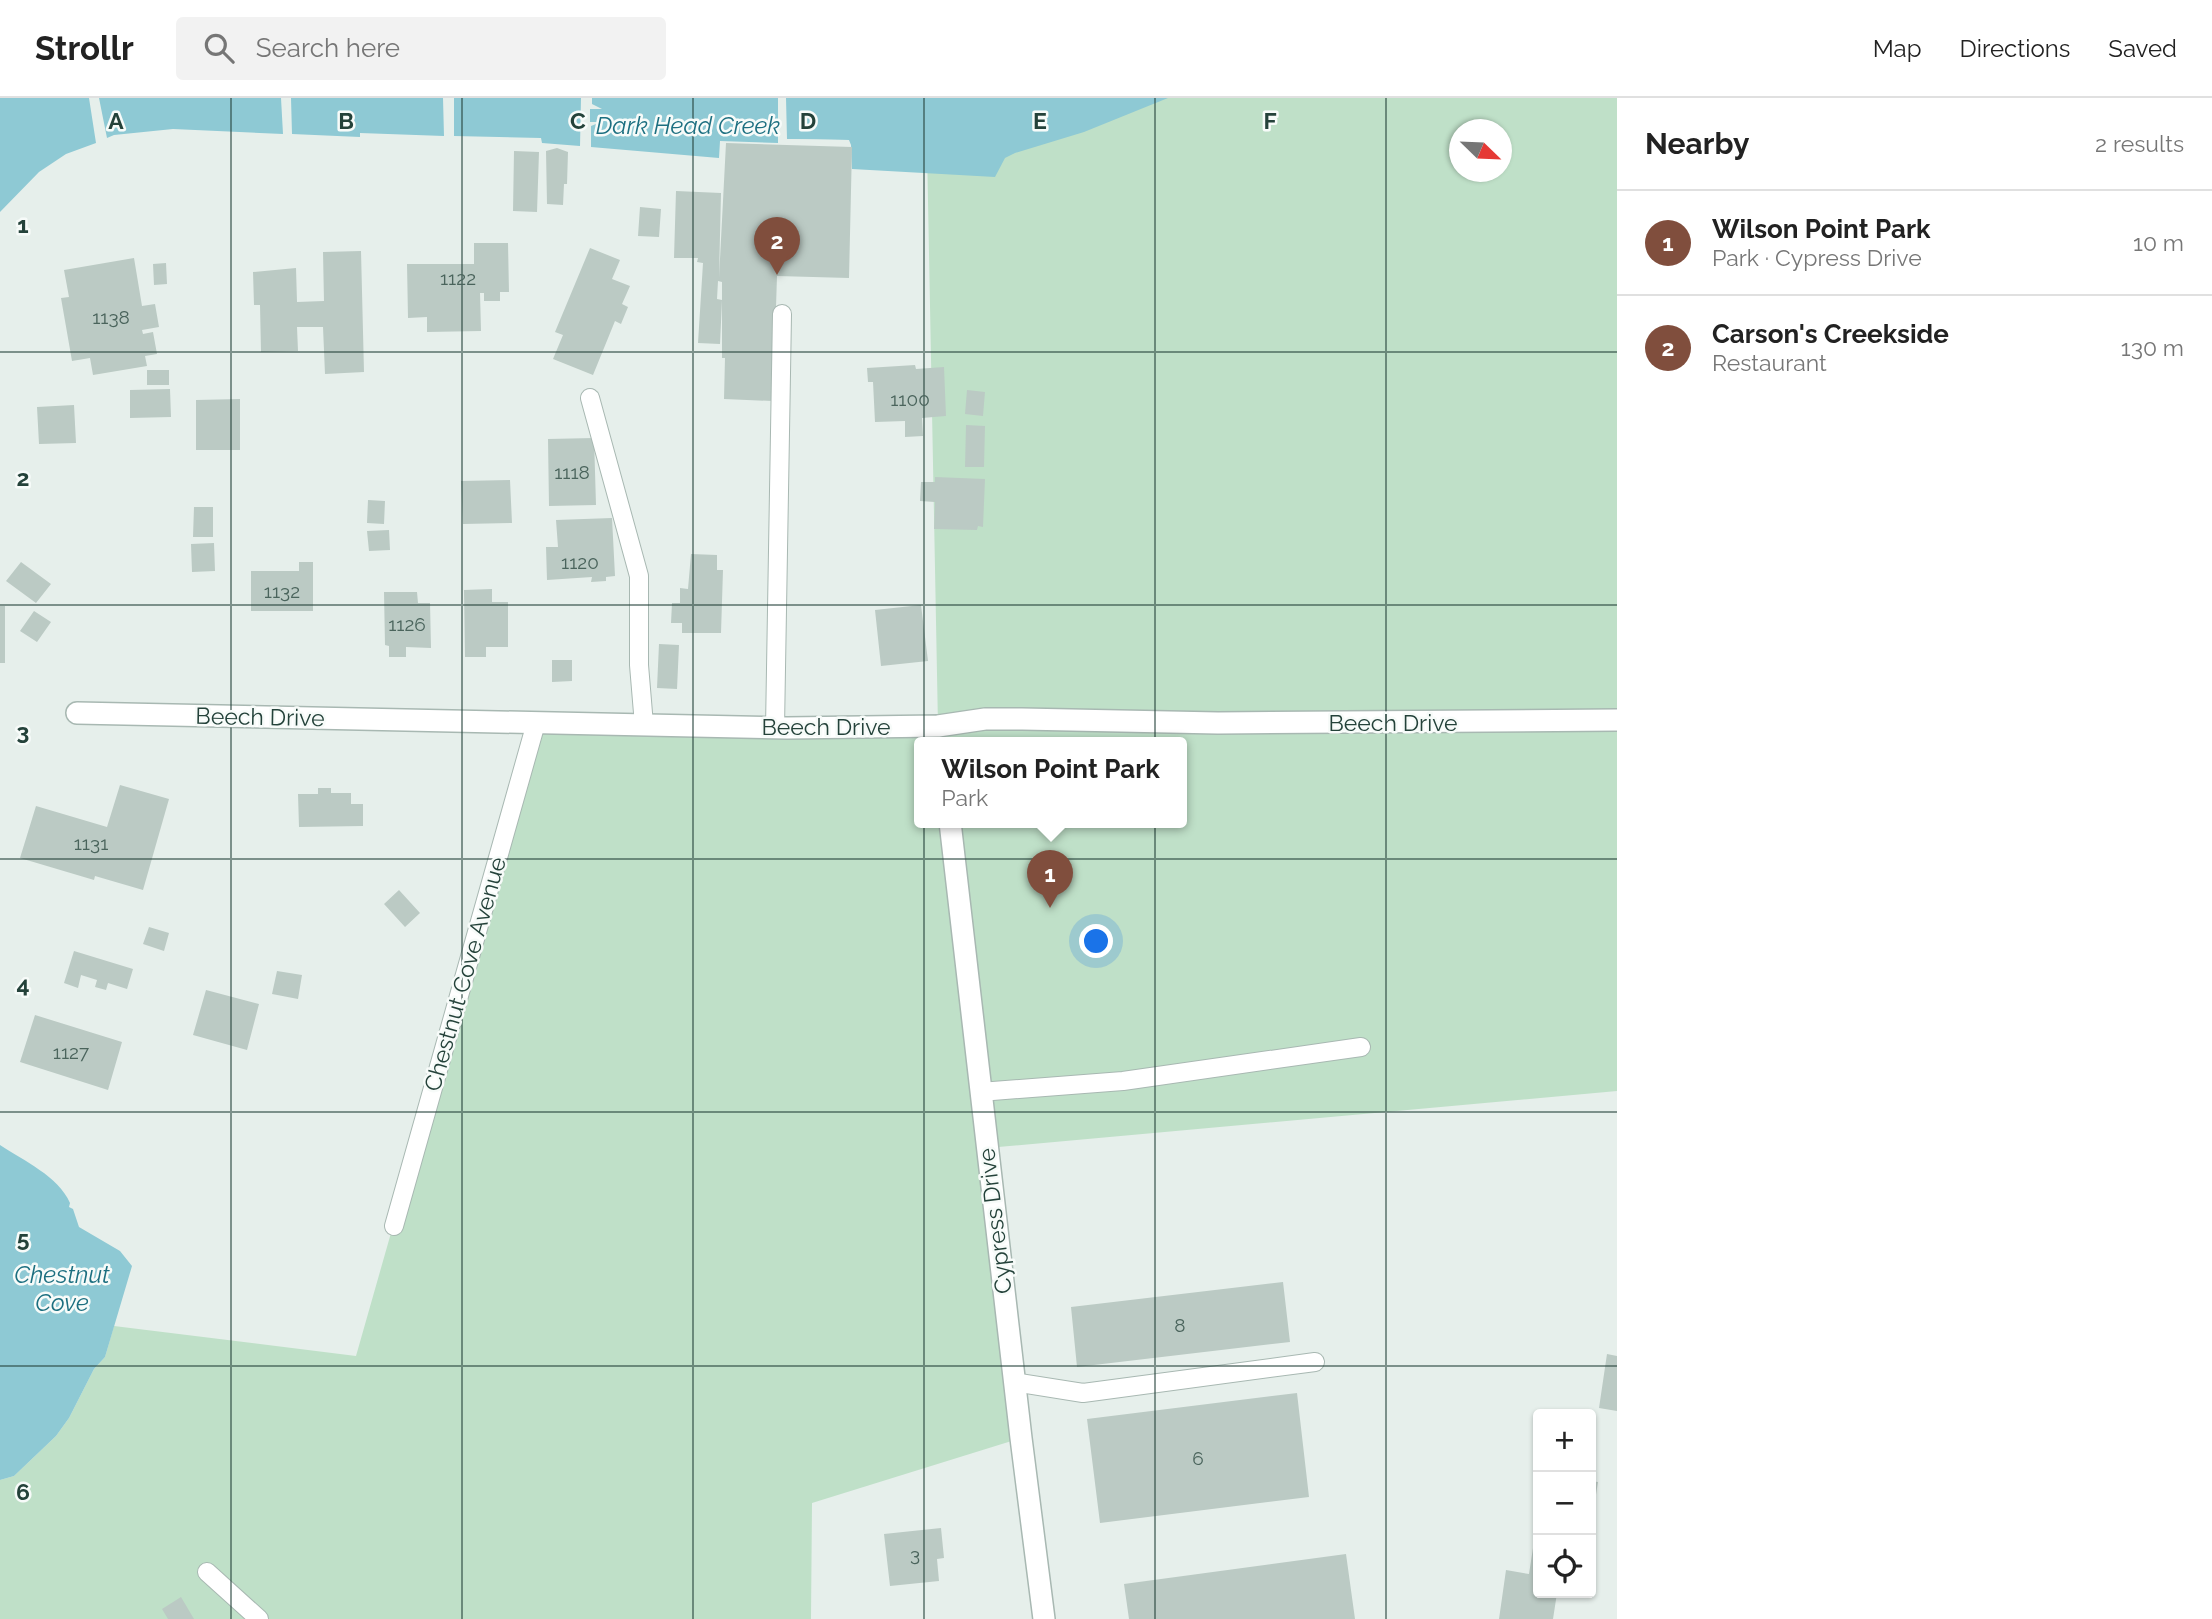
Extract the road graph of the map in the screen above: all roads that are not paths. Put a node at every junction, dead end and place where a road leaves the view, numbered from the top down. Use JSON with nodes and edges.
{"nodes":[{"id":1,"x":782,"y":314,"type":"dead end"},
{"id":2,"x":590,"y":398,"type":"dead end"},
{"id":3,"x":77,"y":713,"type":"dead end"},
{"id":4,"x":1617,"y":720,"type":"edge"},
{"id":5,"x":536,"y":723,"type":"junction"},
{"id":6,"x":644,"y":725,"type":"junction"},
{"id":7,"x":775,"y":728,"type":"junction"},
{"id":8,"x":939,"y":734,"type":"edge"},
{"id":9,"x":951,"y":828,"type":"edge"},
{"id":10,"x":1361,"y":1047,"type":"dead end"},
{"id":11,"x":980,"y":1092,"type":"junction"},
{"id":12,"x":394,"y":1226,"type":"dead end"},
{"id":13,"x":1315,"y":1362,"type":"dead end"},
{"id":14,"x":1014,"y":1382,"type":"junction"},
{"id":15,"x":208,"y":1572,"type":"dead end"},
{"id":16,"x":259,"y":1619,"type":"edge"},
{"id":17,"x":1044,"y":1619,"type":"edge"}],
"edges":[{"from":1,"to":7,"type":"lane"},
{"from":2,"to":6,"type":"lane"},
{"from":3,"to":5,"type":"street","name":"Beech Drive"},
{"from":4,"to":8,"type":"street","name":"Beech Drive"},
{"from":5,"to":6,"type":"street","name":"Beech Drive"},
{"from":5,"to":12,"type":"lane","name":"Chestnut Cove Avenue"},
{"from":6,"to":7,"type":"street","name":"Beech Drive"},
{"from":7,"to":8,"type":"street","name":"Beech Drive"},
{"from":9,"to":11,"type":"street","name":"Cypress Drive"},
{"from":10,"to":11,"type":"lane"},
{"from":11,"to":14,"type":"street","name":"Cypress Drive"},
{"from":13,"to":14,"type":"lane"},
{"from":14,"to":17,"type":"street","name":"Cypress Drive"},
{"from":15,"to":16,"type":"lane"}]}
